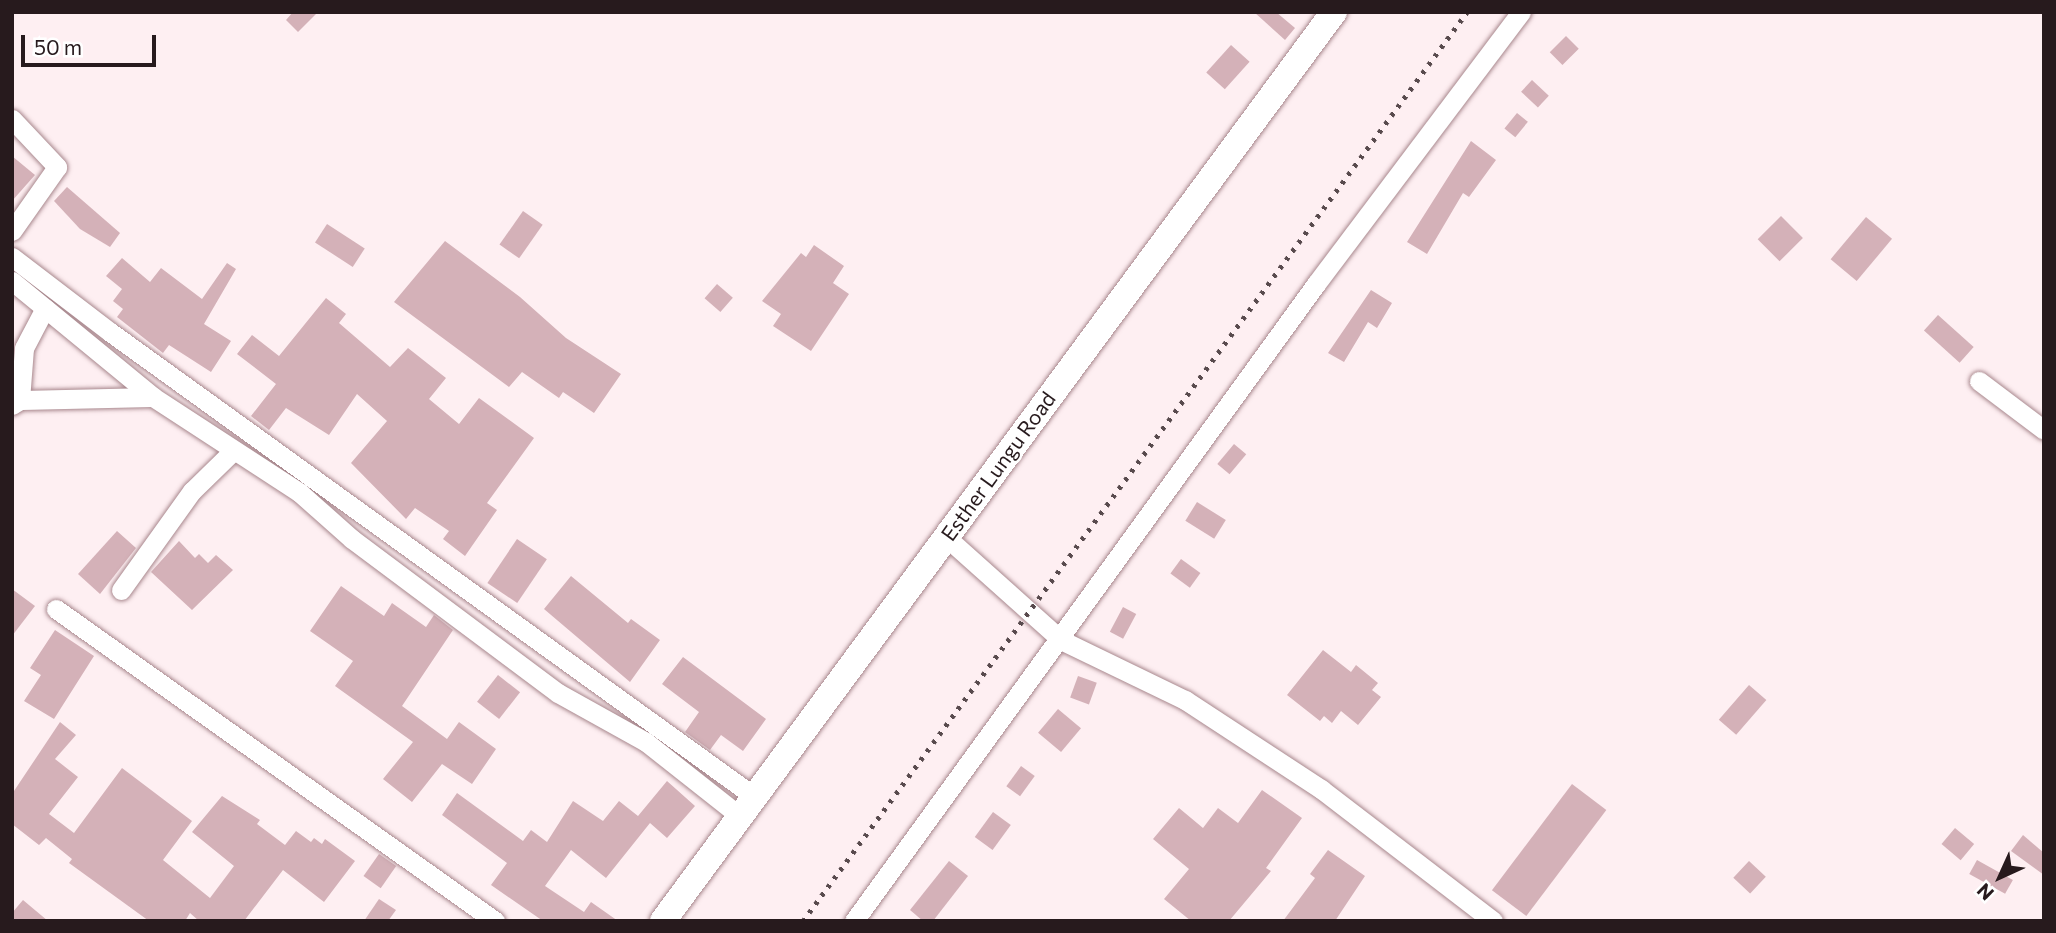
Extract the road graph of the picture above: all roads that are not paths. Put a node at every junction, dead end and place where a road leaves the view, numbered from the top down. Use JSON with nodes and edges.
{"nodes":[{"id":1,"x":1334,"y":12,"type":"edge"},
{"id":2,"x":1521,"y":12,"type":"edge"},
{"id":3,"x":12,"y":119,"type":"edge"},
{"id":4,"x":12,"y":232,"type":"edge"},
{"id":5,"x":12,"y":257,"type":"edge"},
{"id":6,"x":12,"y":281,"type":"edge"},
{"id":7,"x":45,"y":308,"type":"junction"},
{"id":8,"x":1979,"y":381,"type":"dead end"},
{"id":9,"x":153,"y":397,"type":"junction"},
{"id":10,"x":16,"y":403,"type":"edge"},
{"id":11,"x":2044,"y":430,"type":"edge"},
{"id":12,"x":232,"y":452,"type":"junction"},
{"id":13,"x":946,"y":537,"type":"junction"},
{"id":14,"x":121,"y":590,"type":"dead end"},
{"id":15,"x":56,"y":609,"type":"dead end"},
{"id":16,"x":1061,"y":640,"type":"junction"},
{"id":17,"x":748,"y":807,"type":"junction"},
{"id":18,"x":495,"y":921,"type":"edge"},
{"id":19,"x":663,"y":921,"type":"edge"},
{"id":20,"x":854,"y":921,"type":"edge"},
{"id":21,"x":1493,"y":921,"type":"edge"}],
"edges":[{"from":1,"to":13,"type":"street","name":"Esther Lungu Road"},
{"from":2,"to":16,"type":"street"},
{"from":3,"to":4,"type":"street"},
{"from":5,"to":17,"type":"street"},
{"from":6,"to":7,"type":"street"},
{"from":7,"to":9,"type":"street"},
{"from":7,"to":10,"type":"street"},
{"from":8,"to":11,"type":"street"},
{"from":9,"to":10,"type":"street"},
{"from":9,"to":12,"type":"street"},
{"from":12,"to":14,"type":"street"},
{"from":12,"to":17,"type":"street"},
{"from":13,"to":16,"type":"street"},
{"from":13,"to":17,"type":"street","name":"Esther Lungu Road"},
{"from":15,"to":18,"type":"street"},
{"from":16,"to":20,"type":"street"},
{"from":16,"to":21,"type":"street"},
{"from":17,"to":19,"type":"street","name":"Esther Lungu Road"}]}
